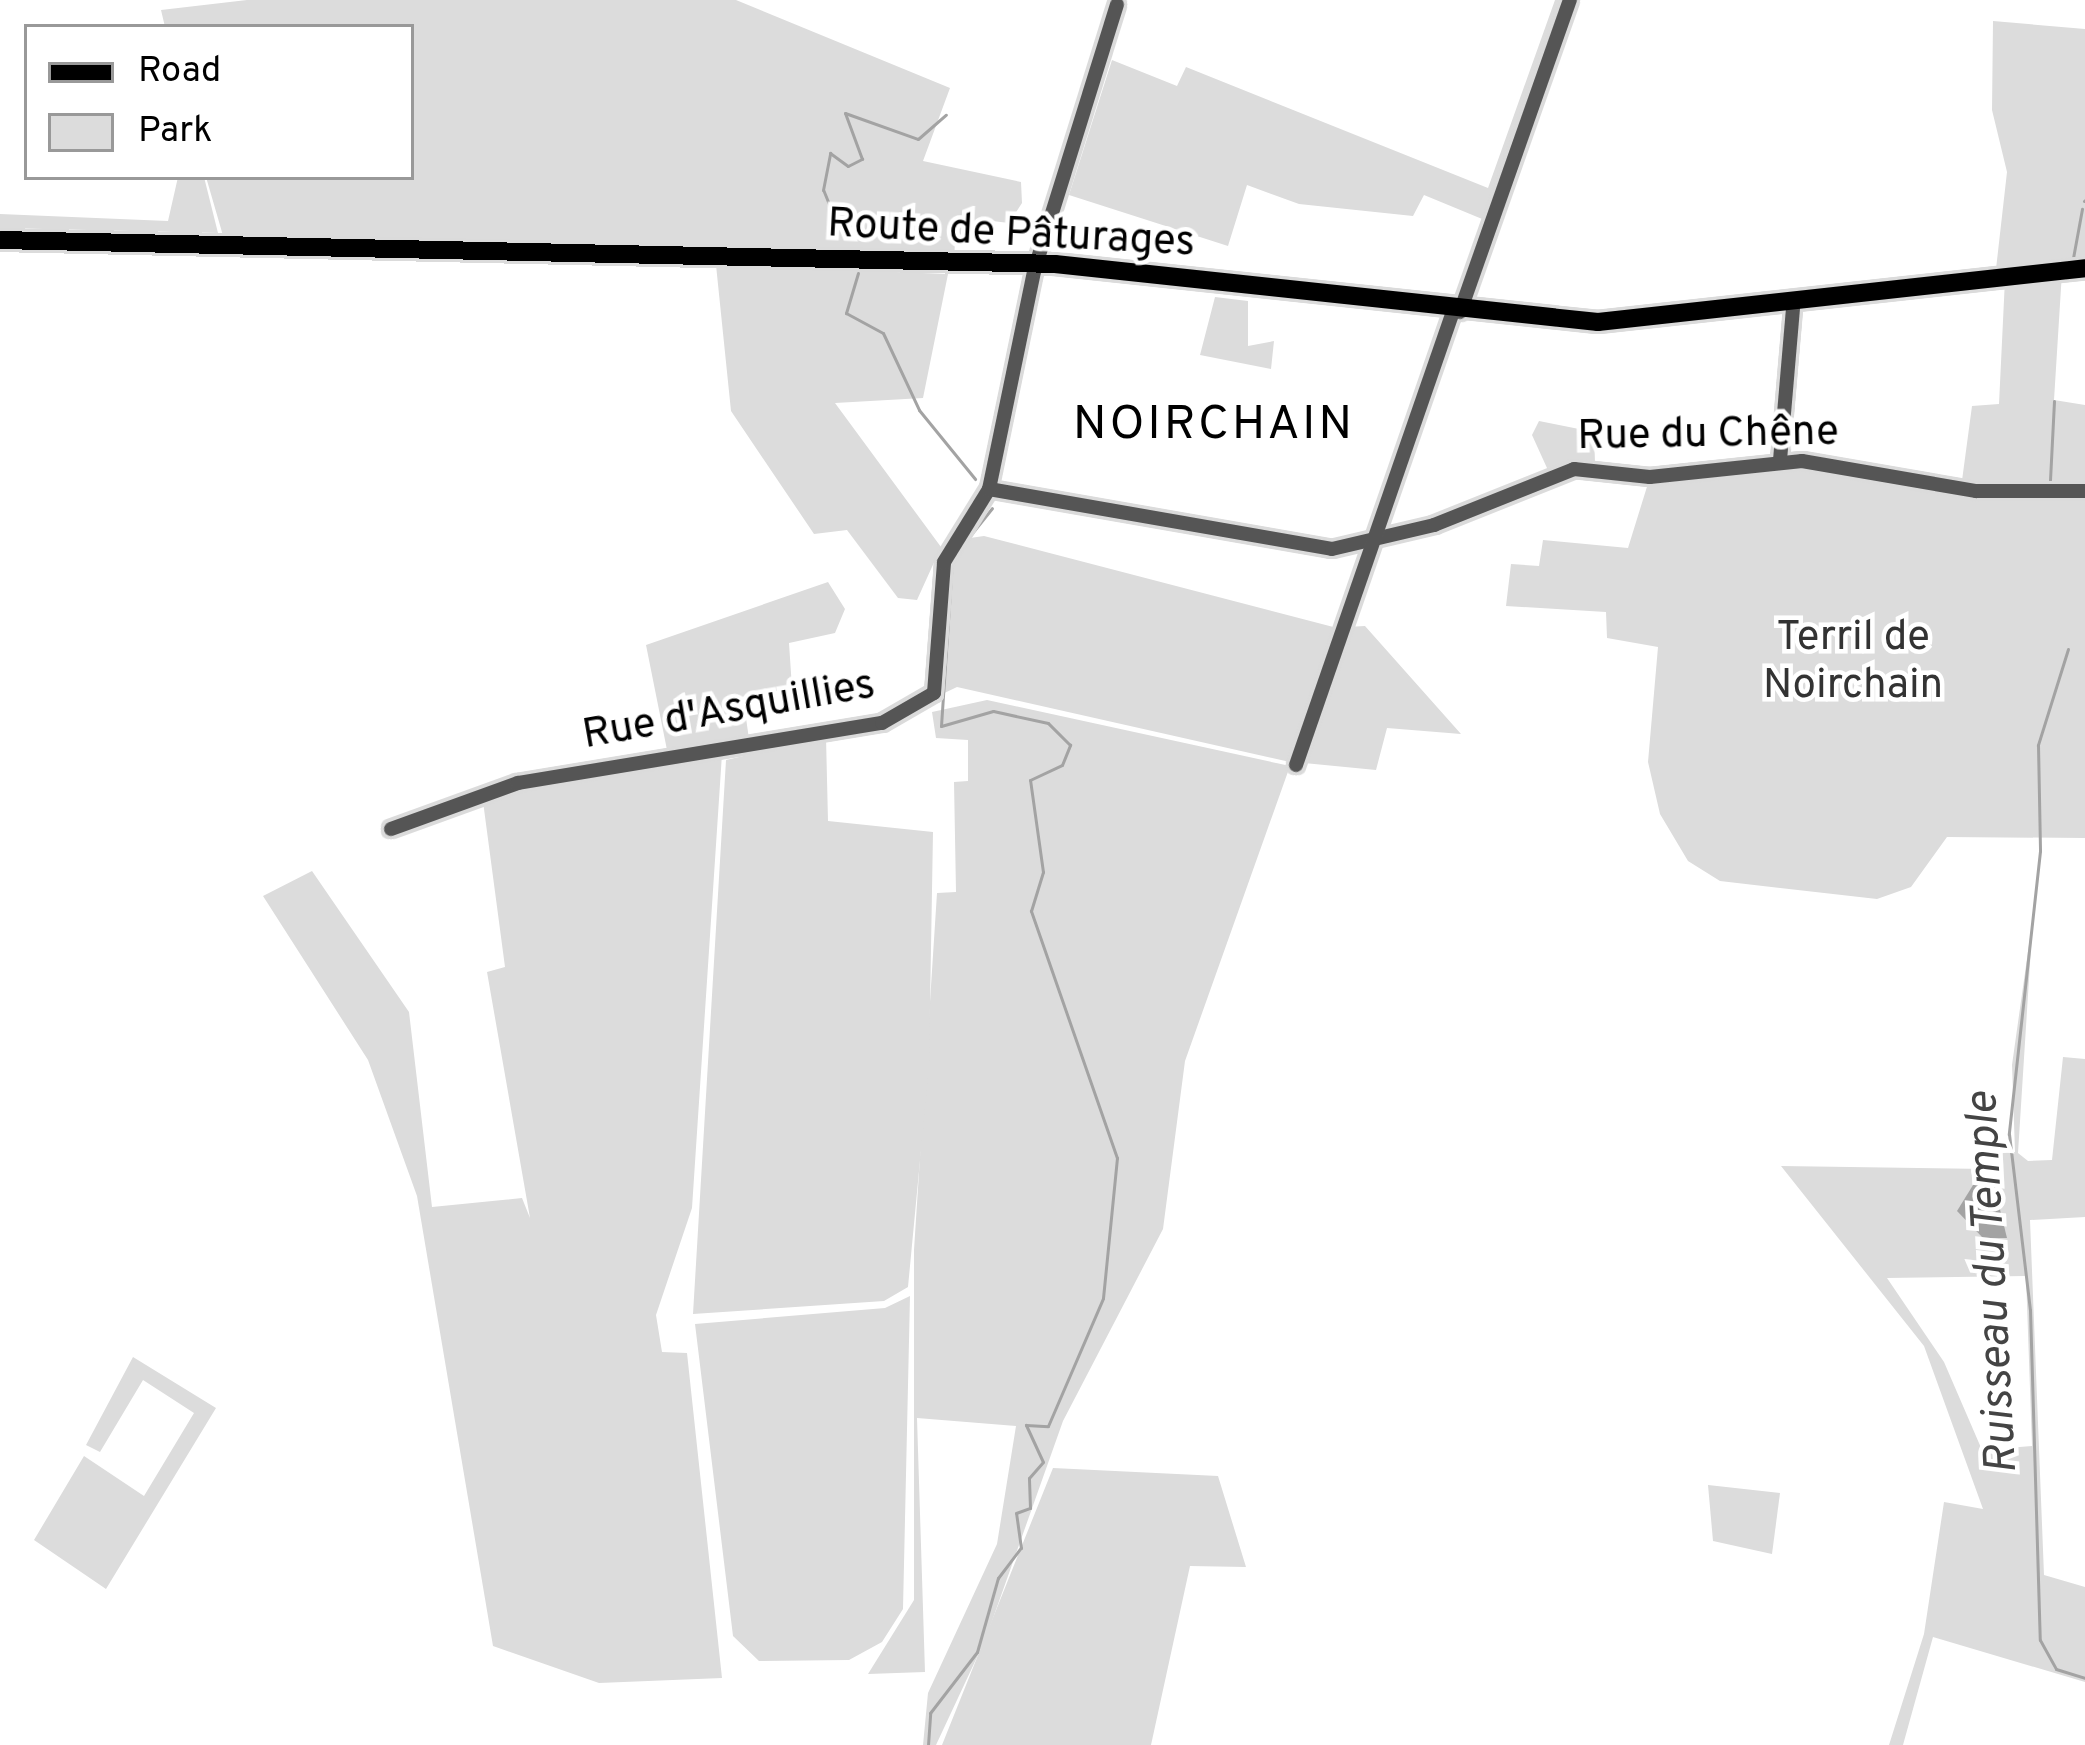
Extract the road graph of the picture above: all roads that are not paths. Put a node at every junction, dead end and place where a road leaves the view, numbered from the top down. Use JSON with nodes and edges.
{"nodes":[{"id":1,"x":1570,"y":0,"type":"edge"},
{"id":2,"x":1117,"y":5,"type":"dead end"},
{"id":3,"x":0,"y":240,"type":"edge"},
{"id":4,"x":1039,"y":264,"type":"junction"},
{"id":5,"x":2085,"y":268,"type":"edge"},
{"id":6,"x":1793,"y":308,"type":"junction"},
{"id":7,"x":1456,"y":311,"type":"junction"},
{"id":8,"x":1780,"y":460,"type":"junction"},
{"id":9,"x":989,"y":489,"type":"junction"},
{"id":10,"x":2085,"y":491,"type":"edge"},
{"id":11,"x":1382,"y":540,"type":"junction"},
{"id":12,"x":1296,"y":765,"type":"dead end"},
{"id":13,"x":391,"y":829,"type":"dead end"}],
"edges":[{"from":1,"to":7,"type":"street"},
{"from":2,"to":4,"type":"street","name":"Rue d'Asquillies"},
{"from":3,"to":4,"type":"main road","name":"Route de Pâturages"},
{"from":4,"to":7,"type":"main road","name":"Route de Pâturages"},
{"from":4,"to":9,"type":"street","name":"Rue d'Asquillies"},
{"from":5,"to":6,"type":"main road","name":"Route de Pâturages"},
{"from":6,"to":7,"type":"main road","name":"Route de Pâturages"},
{"from":6,"to":8,"type":"street"},
{"from":7,"to":11,"type":"street"},
{"from":8,"to":10,"type":"street","name":"Rue du Chêne"},
{"from":8,"to":11,"type":"street","name":"Rue du Chêne"},
{"from":9,"to":11,"type":"street","name":"Rue du Chêne"},
{"from":9,"to":13,"type":"street","name":"Rue d'Asquillies"},
{"from":11,"to":12,"type":"street"}]}
